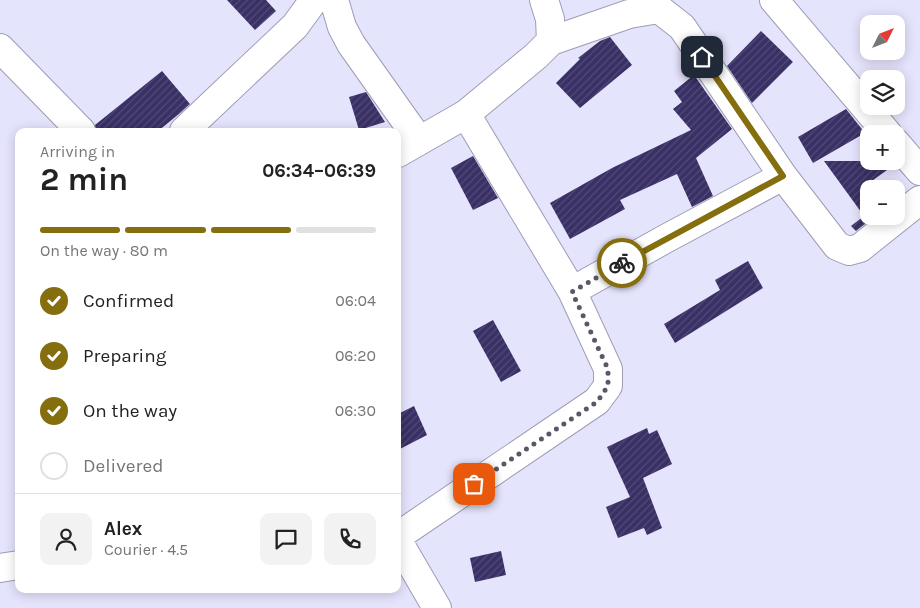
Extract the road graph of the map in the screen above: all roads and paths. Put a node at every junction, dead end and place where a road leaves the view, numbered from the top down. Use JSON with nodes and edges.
{"nodes":[{"id":1,"x":314,"y":0,"type":"edge"},
{"id":2,"x":334,"y":0,"type":"edge"},
{"id":3,"x":544,"y":0,"type":"edge"},
{"id":4,"x":774,"y":0,"type":"edge"},
{"id":5,"x":551,"y":41,"type":"junction"},
{"id":6,"x":0,"y":48,"type":"edge"},
{"id":7,"x":466,"y":114,"type":"junction"},
{"id":8,"x":880,"y":125,"type":"edge"},
{"id":9,"x":78,"y":128,"type":"edge"},
{"id":10,"x":187,"y":128,"type":"edge"},
{"id":11,"x":397,"y":128,"type":"edge"},
{"id":12,"x":401,"y":134,"type":"edge"},
{"id":13,"x":408,"y":147,"type":"edge"},
{"id":14,"x":905,"y":154,"type":"edge"},
{"id":15,"x":920,"y":172,"type":"edge"},
{"id":16,"x":783,"y":176,"type":"junction"},
{"id":17,"x":920,"y":200,"type":"edge"},
{"id":18,"x":572,"y":292,"type":"junction"},
{"id":19,"x":401,"y":534,"type":"edge"},
{"id":20,"x":401,"y":546,"type":"edge"},
{"id":21,"x":15,"y":566,"type":"edge"},
{"id":22,"x":0,"y":568,"type":"edge"},
{"id":23,"x":437,"y":608,"type":"edge"}],
"edges":[{"from":1,"to":10,"type":"street"},
{"from":2,"to":11,"type":"street"},
{"from":3,"to":5,"type":"street"},
{"from":4,"to":8,"type":"street"},
{"from":5,"to":7,"type":"street"},
{"from":5,"to":16,"type":"street"},
{"from":6,"to":9,"type":"street"},
{"from":7,"to":13,"type":"street"},
{"from":7,"to":18,"type":"street"},
{"from":12,"to":13,"type":"street"},
{"from":14,"to":15,"type":"street"},
{"from":16,"to":17,"type":"street"},
{"from":16,"to":18,"type":"street"},
{"from":18,"to":19,"type":"street"},
{"from":20,"to":23,"type":"street"},
{"from":21,"to":22,"type":"street"}]}
